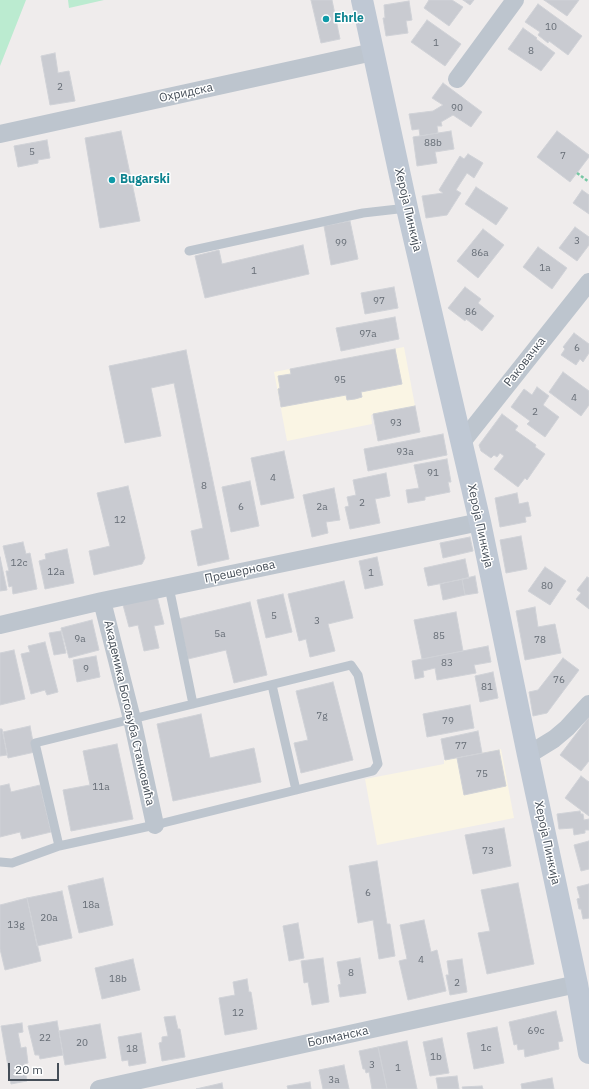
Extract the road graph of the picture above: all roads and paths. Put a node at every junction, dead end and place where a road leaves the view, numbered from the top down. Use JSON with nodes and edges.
{"nodes":[{"id":1,"x":362,"y":0,"type":"edge"},
{"id":2,"x":515,"y":0,"type":"edge"},
{"id":3,"x":373,"y":52,"type":"junction"},
{"id":4,"x":457,"y":79,"type":"dead end"},
{"id":5,"x":0,"y":134,"type":"edge"},
{"id":6,"x":577,"y":173,"type":"dead end"},
{"id":7,"x":589,"y":182,"type":"edge"},
{"id":8,"x":407,"y":208,"type":"junction"},
{"id":9,"x":189,"y":251,"type":"dead end"},
{"id":10,"x":589,"y":282,"type":"edge"},
{"id":11,"x":462,"y":442,"type":"junction"},
{"id":12,"x":480,"y":522,"type":"junction"},
{"id":13,"x":168,"y":587,"type":"junction"},
{"id":14,"x":102,"y":601,"type":"junction"},
{"id":15,"x":0,"y":626,"type":"edge"},
{"id":16,"x":272,"y":685,"type":"junction"},
{"id":17,"x":193,"y":704,"type":"junction"},
{"id":18,"x":589,"y":704,"type":"edge"},
{"id":19,"x":132,"y":719,"type":"junction"},
{"id":20,"x":528,"y":755,"type":"junction"},
{"id":21,"x":296,"y":790,"type":"junction"},
{"id":22,"x":155,"y":825,"type":"junction"},
{"id":23,"x":59,"y":846,"type":"junction"},
{"id":24,"x":0,"y":862,"type":"edge"},
{"id":25,"x":577,"y":984,"type":"junction"},
{"id":26,"x":589,"y":1053,"type":"edge"},
{"id":27,"x":98,"y":1089,"type":"edge"}],
"edges":[{"from":1,"to":3,"type":"street","name":"Хероја Пинкија"},
{"from":2,"to":4,"type":"street"},
{"from":3,"to":5,"type":"street","name":"Охридска"},
{"from":3,"to":8,"type":"street","name":"Хероја Пинкија"},
{"from":6,"to":7,"type":"path"},
{"from":8,"to":9,"type":"lane"},
{"from":8,"to":11,"type":"street","name":"Хероја Пинкија"},
{"from":10,"to":11,"type":"street","name":"Раковачка"},
{"from":11,"to":12,"type":"street","name":"Хероја Пинкија"},
{"from":12,"to":13,"type":"street","name":"Прешернова"},
{"from":12,"to":20,"type":"street","name":"Хероја Пинкија"},
{"from":13,"to":14,"type":"street","name":"Прешернова"},
{"from":13,"to":17,"type":"lane"},
{"from":14,"to":15,"type":"street","name":"Прешернова"},
{"from":14,"to":19,"type":"street","name":"Академика Богољуба Станковића"},
{"from":16,"to":17,"type":"lane"},
{"from":16,"to":21,"type":"lane"},
{"from":16,"to":21,"type":"lane"},
{"from":17,"to":19,"type":"lane"},
{"from":18,"to":20,"type":"street"},
{"from":19,"to":22,"type":"street","name":"Академика Богољуба Станковића"},
{"from":19,"to":23,"type":"lane"},
{"from":20,"to":25,"type":"street","name":"Хероја Пинкија"},
{"from":21,"to":22,"type":"lane"},
{"from":22,"to":23,"type":"lane"},
{"from":23,"to":24,"type":"lane"},
{"from":25,"to":26,"type":"street","name":"Хероја Пинкија"},
{"from":25,"to":27,"type":"street","name":"Болманска"}]}
